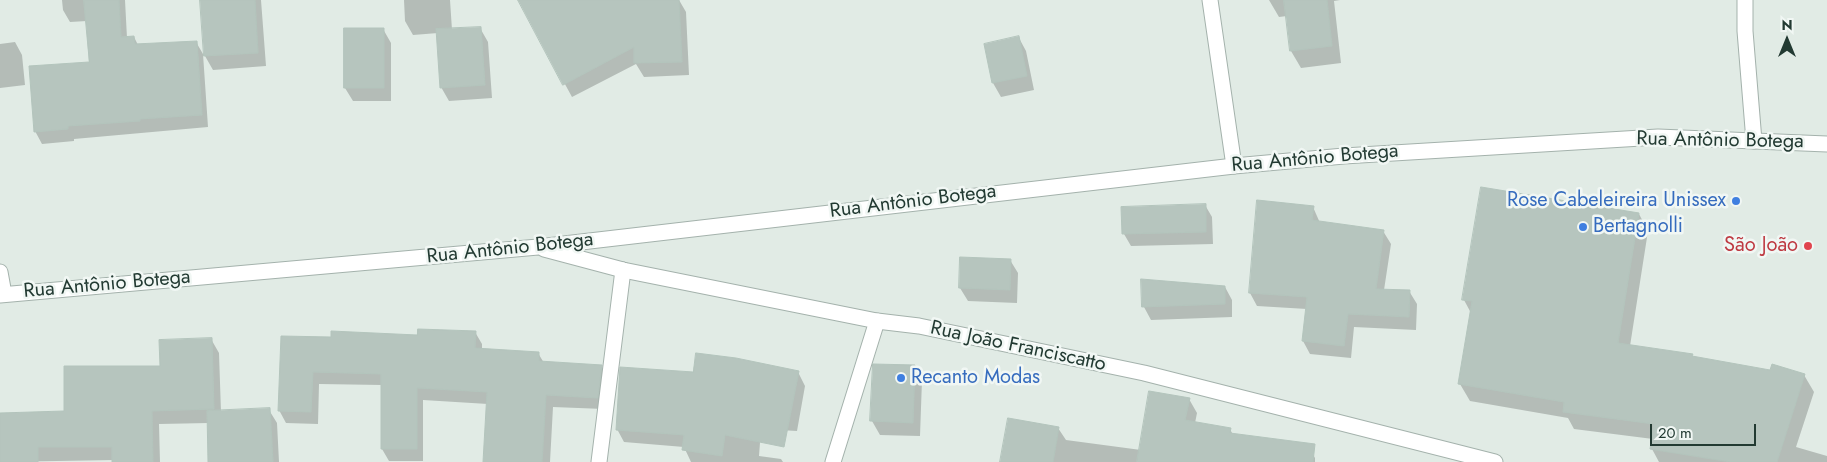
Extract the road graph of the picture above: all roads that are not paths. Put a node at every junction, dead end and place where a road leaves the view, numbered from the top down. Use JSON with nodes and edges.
{"nodes":[{"id":1,"x":1210,"y":0,"type":"edge"},
{"id":2,"x":1745,"y":0,"type":"edge"},
{"id":3,"x":1754,"y":141,"type":"junction"},
{"id":4,"x":1827,"y":144,"type":"edge"},
{"id":5,"x":1234,"y":166,"type":"junction"},
{"id":6,"x":538,"y":247,"type":"junction"},
{"id":7,"x":623,"y":270,"type":"junction"},
{"id":8,"x":0,"y":272,"type":"edge"},
{"id":9,"x":2,"y":295,"type":"edge"},
{"id":10,"x":877,"y":321,"type":"junction"},
{"id":11,"x":599,"y":462,"type":"edge"},
{"id":12,"x":833,"y":462,"type":"edge"},
{"id":13,"x":1495,"y":462,"type":"edge"}],
"edges":[{"from":1,"to":5,"type":"street"},
{"from":2,"to":3,"type":"street"},
{"from":3,"to":4,"type":"street","name":"Rua Antônio Botega"},
{"from":3,"to":5,"type":"street","name":"Rua Antônio Botega"},
{"from":5,"to":6,"type":"street","name":"Rua Antônio Botega"},
{"from":6,"to":7,"type":"street","name":"Rua João Franciscatto"},
{"from":6,"to":9,"type":"street","name":"Rua Antônio Botega"},
{"from":7,"to":10,"type":"street","name":"Rua João Franciscatto"},
{"from":7,"to":11,"type":"street"},
{"from":8,"to":9,"type":"street"},
{"from":10,"to":12,"type":"street"},
{"from":10,"to":13,"type":"street","name":"Rua João Franciscatto"}]}
